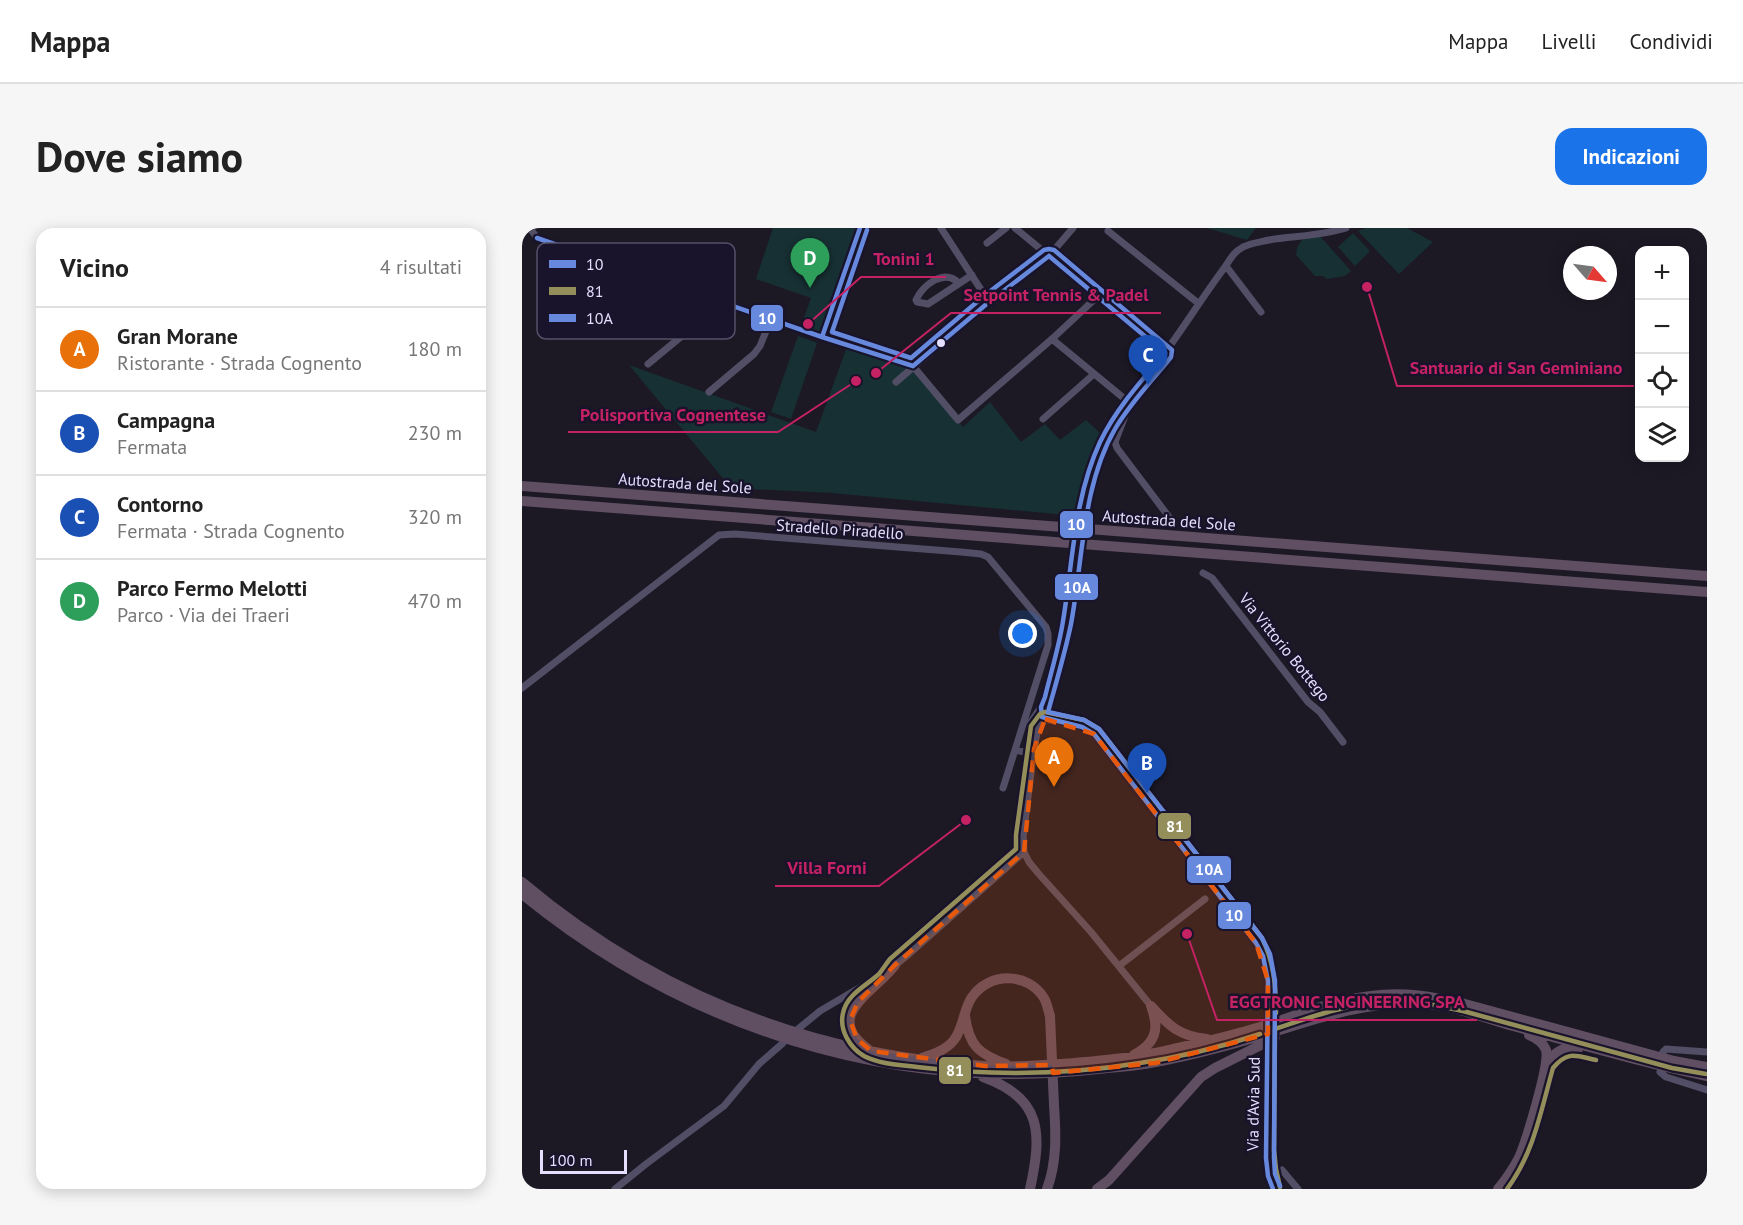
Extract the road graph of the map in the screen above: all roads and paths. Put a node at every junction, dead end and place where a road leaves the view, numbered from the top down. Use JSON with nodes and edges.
{"nodes":[{"id":1,"x":530,"y":228,"type":"edge"},
{"id":2,"x":860,"y":228,"type":"edge"},
{"id":3,"x":941,"y":228,"type":"edge"},
{"id":4,"x":1006,"y":228,"type":"edge"},
{"id":5,"x":1014,"y":228,"type":"edge"},
{"id":6,"x":1073,"y":228,"type":"edge"},
{"id":7,"x":1346,"y":228,"type":"edge"},
{"id":8,"x":1108,"y":231,"type":"dead end"},
{"id":9,"x":551,"y":243,"type":"edge"},
{"id":10,"x":987,"y":243,"type":"dead end"},
{"id":11,"x":1049,"y":255,"type":"junction"},
{"id":12,"x":1226,"y":266,"type":"junction"},
{"id":13,"x":972,"y":275,"type":"junction"},
{"id":14,"x":959,"y":283,"type":"junction"},
{"id":15,"x":1097,"y":297,"type":"junction"},
{"id":16,"x":989,"y":302,"type":"junction"},
{"id":17,"x":1198,"y":303,"type":"junction"},
{"id":18,"x":735,"y":306,"type":"edge"},
{"id":19,"x":1261,"y":312,"type":"dead end"},
{"id":20,"x":771,"y":319,"type":"junction"},
{"id":21,"x":822,"y":337,"type":"junction"},
{"id":22,"x":678,"y":339,"type":"edge"},
{"id":23,"x":1052,"y":339,"type":"junction"},
{"id":24,"x":1165,"y":353,"type":"junction"},
{"id":25,"x":648,"y":364,"type":"dead end"},
{"id":26,"x":913,"y":366,"type":"junction"},
{"id":27,"x":1094,"y":374,"type":"junction"},
{"id":28,"x":896,"y":382,"type":"dead end"},
{"id":29,"x":709,"y":392,"type":"dead end"},
{"id":30,"x":1123,"y":398,"type":"junction"},
{"id":31,"x":1119,"y":410,"type":"junction"},
{"id":32,"x":1043,"y":419,"type":"dead end"},
{"id":33,"x":522,"y":486,"type":"edge"},
{"id":34,"x":522,"y":501,"type":"edge"},
{"id":35,"x":1169,"y":517,"type":"dead end"},
{"id":36,"x":1203,"y":573,"type":"dead end"},
{"id":37,"x":1707,"y":576,"type":"edge"},
{"id":38,"x":1707,"y":592,"type":"edge"},
{"id":39,"x":522,"y":688,"type":"edge"},
{"id":40,"x":1041,"y":707,"type":"junction"},
{"id":41,"x":1043,"y":718,"type":"junction"},
{"id":42,"x":1343,"y":742,"type":"dead end"},
{"id":43,"x":1015,"y":750,"type":"junction"},
{"id":44,"x":1034,"y":752,"type":"junction"},
{"id":45,"x":1003,"y":788,"type":"dead end"},
{"id":46,"x":1024,"y":852,"type":"junction"},
{"id":47,"x":522,"y":882,"type":"edge"},
{"id":48,"x":522,"y":894,"type":"edge"},
{"id":49,"x":1205,"y":899,"type":"dead end"},
{"id":50,"x":895,"y":965,"type":"junction"},
{"id":51,"x":1119,"y":966,"type":"junction"},
{"id":52,"x":1151,"y":1006,"type":"junction"},
{"id":53,"x":965,"y":1015,"type":"junction"},
{"id":54,"x":1324,"y":1016,"type":"junction"},
{"id":55,"x":1487,"y":1018,"type":"junction"},
{"id":56,"x":1280,"y":1025,"type":"junction"},
{"id":57,"x":798,"y":1029,"type":"dead end"},
{"id":58,"x":1216,"y":1040,"type":"junction"},
{"id":59,"x":783,"y":1043,"type":"dead end"},
{"id":60,"x":871,"y":1051,"type":"junction"},
{"id":61,"x":1663,"y":1052,"type":"dead end"},
{"id":62,"x":1707,"y":1052,"type":"edge"},
{"id":63,"x":1128,"y":1058,"type":"junction"},
{"id":64,"x":918,"y":1059,"type":"junction"},
{"id":65,"x":1645,"y":1062,"type":"junction"},
{"id":66,"x":1546,"y":1064,"type":"junction"},
{"id":67,"x":1012,"y":1066,"type":"junction"},
{"id":68,"x":1707,"y":1067,"type":"edge"},
{"id":69,"x":1660,"y":1072,"type":"dead end"},
{"id":70,"x":971,"y":1073,"type":"junction"},
{"id":71,"x":1707,"y":1076,"type":"edge"},
{"id":72,"x":1707,"y":1090,"type":"edge"},
{"id":73,"x":1282,"y":1170,"type":"dead end"},
{"id":74,"x":615,"y":1189,"type":"edge"},
{"id":75,"x":1030,"y":1189,"type":"edge"},
{"id":76,"x":1047,"y":1189,"type":"edge"},
{"id":77,"x":1097,"y":1189,"type":"edge"},
{"id":78,"x":1273,"y":1189,"type":"edge"},
{"id":79,"x":1298,"y":1189,"type":"edge"},
{"id":80,"x":1498,"y":1189,"type":"edge"}],
"edges":[{"from":1,"to":9,"type":"street"},
{"from":2,"to":21,"type":"street"},
{"from":3,"to":13,"type":"street"},
{"from":4,"to":10,"type":"street"},
{"from":5,"to":11,"type":"street"},
{"from":6,"to":11,"type":"street"},
{"from":7,"to":12,"type":"street"},
{"from":8,"to":17,"type":"street"},
{"from":11,"to":15,"type":"street"},
{"from":11,"to":16,"type":"street"},
{"from":12,"to":17,"type":"street"},
{"from":12,"to":19,"type":"street"},
{"from":13,"to":14,"type":"street"},
{"from":13,"to":16,"type":"street"},
{"from":14,"to":14,"type":"street"},
{"from":15,"to":23,"type":"street"},
{"from":15,"to":24,"type":"street"},
{"from":16,"to":26,"type":"street"},
{"from":17,"to":24,"type":"street"},
{"from":18,"to":20,"type":"street"},
{"from":20,"to":21,"type":"street"},
{"from":20,"to":29,"type":"street"},
{"from":21,"to":26,"type":"street"},
{"from":22,"to":25,"type":"street"},
{"from":23,"to":26,"type":"street"},
{"from":23,"to":27,"type":"street"},
{"from":24,"to":30,"type":"street"},
{"from":26,"to":28,"type":"street"},
{"from":27,"to":30,"type":"street"},
{"from":27,"to":32,"type":"street"},
{"from":30,"to":31,"type":"street"},
{"from":31,"to":35,"type":"street"},
{"from":31,"to":40,"type":"street","bridge":true},
{"from":33,"to":37,"type":"highway","name":"Autostrada del Sole"},
{"from":34,"to":38,"type":"highway","name":"Autostrada del Sole"},
{"from":36,"to":42,"type":"street","name":"Via Vittorio Bottego"},
{"from":39,"to":43,"type":"street","name":"Stradello Piradello"},
{"from":40,"to":41,"type":"street"},
{"from":40,"to":44,"type":"street"},
{"from":41,"to":44,"type":"street"},
{"from":41,"to":78,"type":"street","name":"Via d'Avia Sud","bridge":true},
{"from":43,"to":44,"type":"street"},
{"from":43,"to":45,"type":"street"},
{"from":44,"to":46,"type":"street"},
{"from":46,"to":50,"type":"street"},
{"from":46,"to":51,"type":"street"},
{"from":47,"to":60,"type":"highway"},
{"from":48,"to":70,"type":"highway"},
{"from":49,"to":51,"type":"street"},
{"from":50,"to":57,"type":"street"},
{"from":50,"to":60,"type":"highway"},
{"from":51,"to":52,"type":"street"},
{"from":52,"to":58,"type":"highway"},
{"from":52,"to":63,"type":"highway"},
{"from":53,"to":64,"type":"highway"},
{"from":53,"to":67,"type":"highway"},
{"from":53,"to":76,"type":"highway","bridge":true},
{"from":54,"to":55,"type":"highway"},
{"from":54,"to":56,"type":"highway"},
{"from":54,"to":77,"type":"highway"},
{"from":55,"to":65,"type":"highway"},
{"from":55,"to":66,"type":"highway"},
{"from":56,"to":58,"type":"highway"},
{"from":56,"to":68,"type":"highway"},
{"from":56,"to":70,"type":"highway"},
{"from":58,"to":63,"type":"highway"},
{"from":59,"to":74,"type":"street"},
{"from":60,"to":64,"type":"highway"},
{"from":61,"to":62,"type":"street"},
{"from":63,"to":67,"type":"highway"},
{"from":64,"to":67,"type":"highway"},
{"from":65,"to":66,"type":"highway"},
{"from":65,"to":71,"type":"highway"},
{"from":66,"to":80,"type":"highway"},
{"from":69,"to":72,"type":"street"},
{"from":70,"to":75,"type":"highway"},
{"from":73,"to":79,"type":"street"}]}
